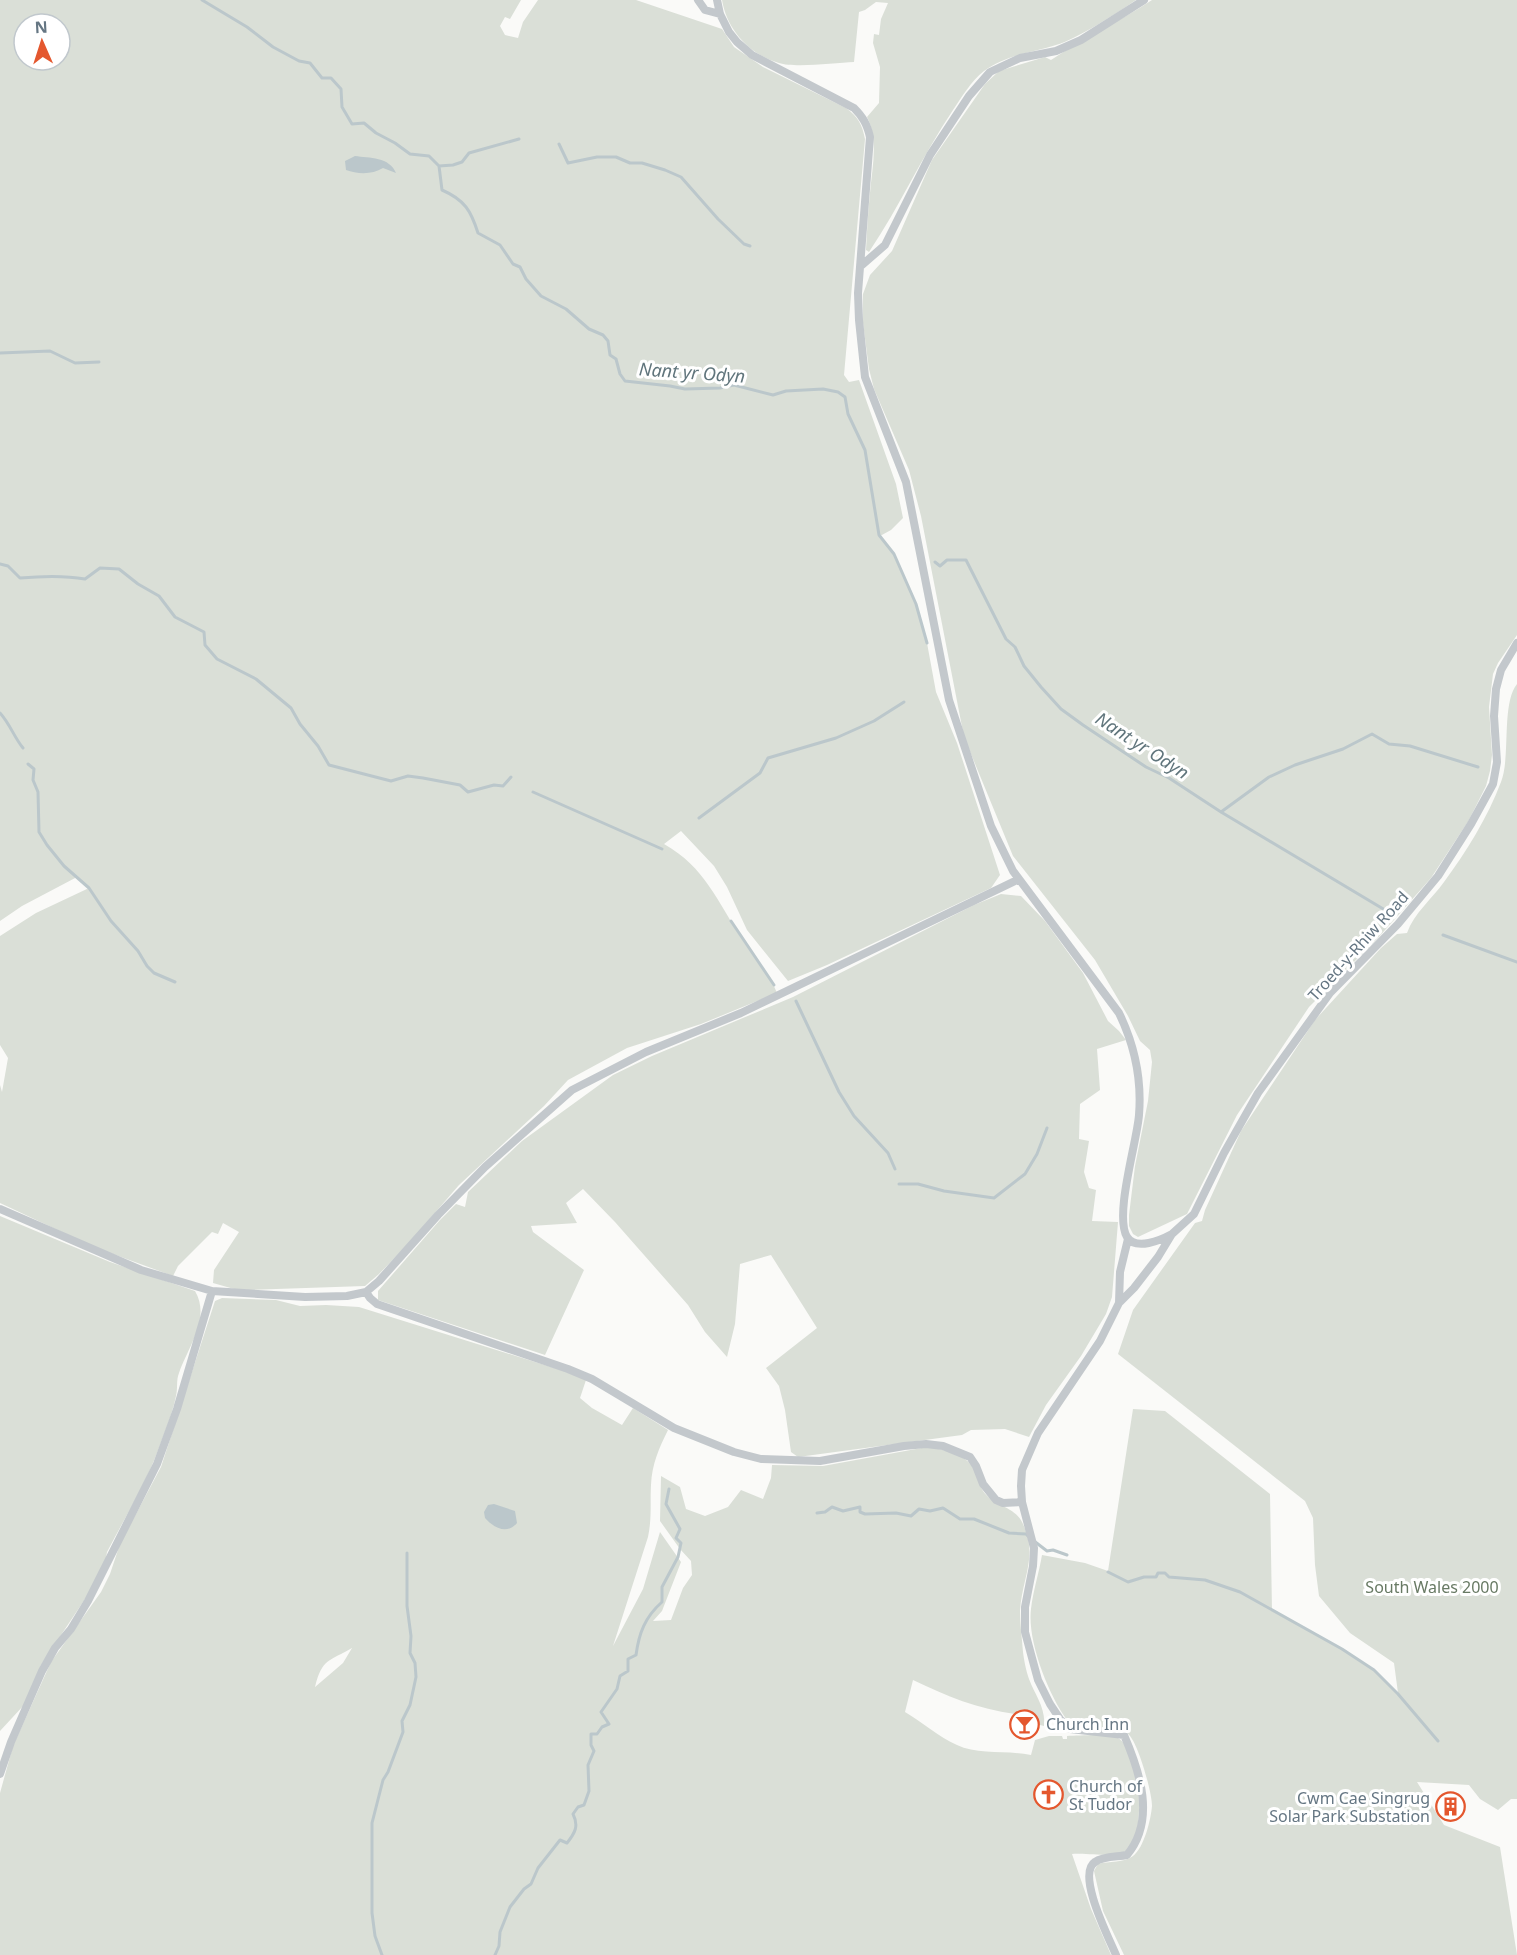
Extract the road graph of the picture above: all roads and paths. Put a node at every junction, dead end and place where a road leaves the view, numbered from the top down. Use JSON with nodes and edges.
{"nodes":[{"id":1,"x":698,"y":0,"type":"edge"},
{"id":2,"x":717,"y":0,"type":"edge"},
{"id":3,"x":1144,"y":0,"type":"edge"},
{"id":4,"x":720,"y":14,"type":"junction"},
{"id":5,"x":861,"y":265,"type":"junction"},
{"id":6,"x":1517,"y":643,"type":"edge"},
{"id":7,"x":1019,"y":879,"type":"junction"},
{"id":8,"x":0,"y":1209,"type":"edge"},
{"id":9,"x":1172,"y":1234,"type":"junction"},
{"id":10,"x":1128,"y":1239,"type":"junction"},
{"id":11,"x":212,"y":1291,"type":"junction"},
{"id":12,"x":366,"y":1292,"type":"junction"},
{"id":13,"x":1119,"y":1303,"type":"junction"},
{"id":14,"x":1022,"y":1502,"type":"junction"},
{"id":15,"x":0,"y":1774,"type":"edge"},
{"id":16,"x":1116,"y":1955,"type":"edge"}],
"edges":[{"from":1,"to":4,"type":"street"},
{"from":2,"to":4,"type":"street"},
{"from":3,"to":5,"type":"street"},
{"from":4,"to":5,"type":"street","name":"Troed-y-Rhiw Road"},
{"from":5,"to":7,"type":"street","name":"Troed-y-Rhiw Road"},
{"from":6,"to":9,"type":"street","name":"Troed-y-Rhiw Road"},
{"from":7,"to":10,"type":"street","name":"Troed-y-Rhiw Road"},
{"from":7,"to":12,"type":"street"},
{"from":8,"to":11,"type":"street"},
{"from":9,"to":10,"type":"street"},
{"from":9,"to":13,"type":"street","name":"Troed-y-Rhiw Road"},
{"from":10,"to":13,"type":"street","name":"Troed-y-Rhiw Road"},
{"from":11,"to":12,"type":"street"},
{"from":11,"to":15,"type":"street"},
{"from":12,"to":14,"type":"street"},
{"from":13,"to":14,"type":"street","name":"Troed-y-Rhiw Road"},
{"from":14,"to":16,"type":"street","name":"Troed-y-Rhiw Road"}]}
